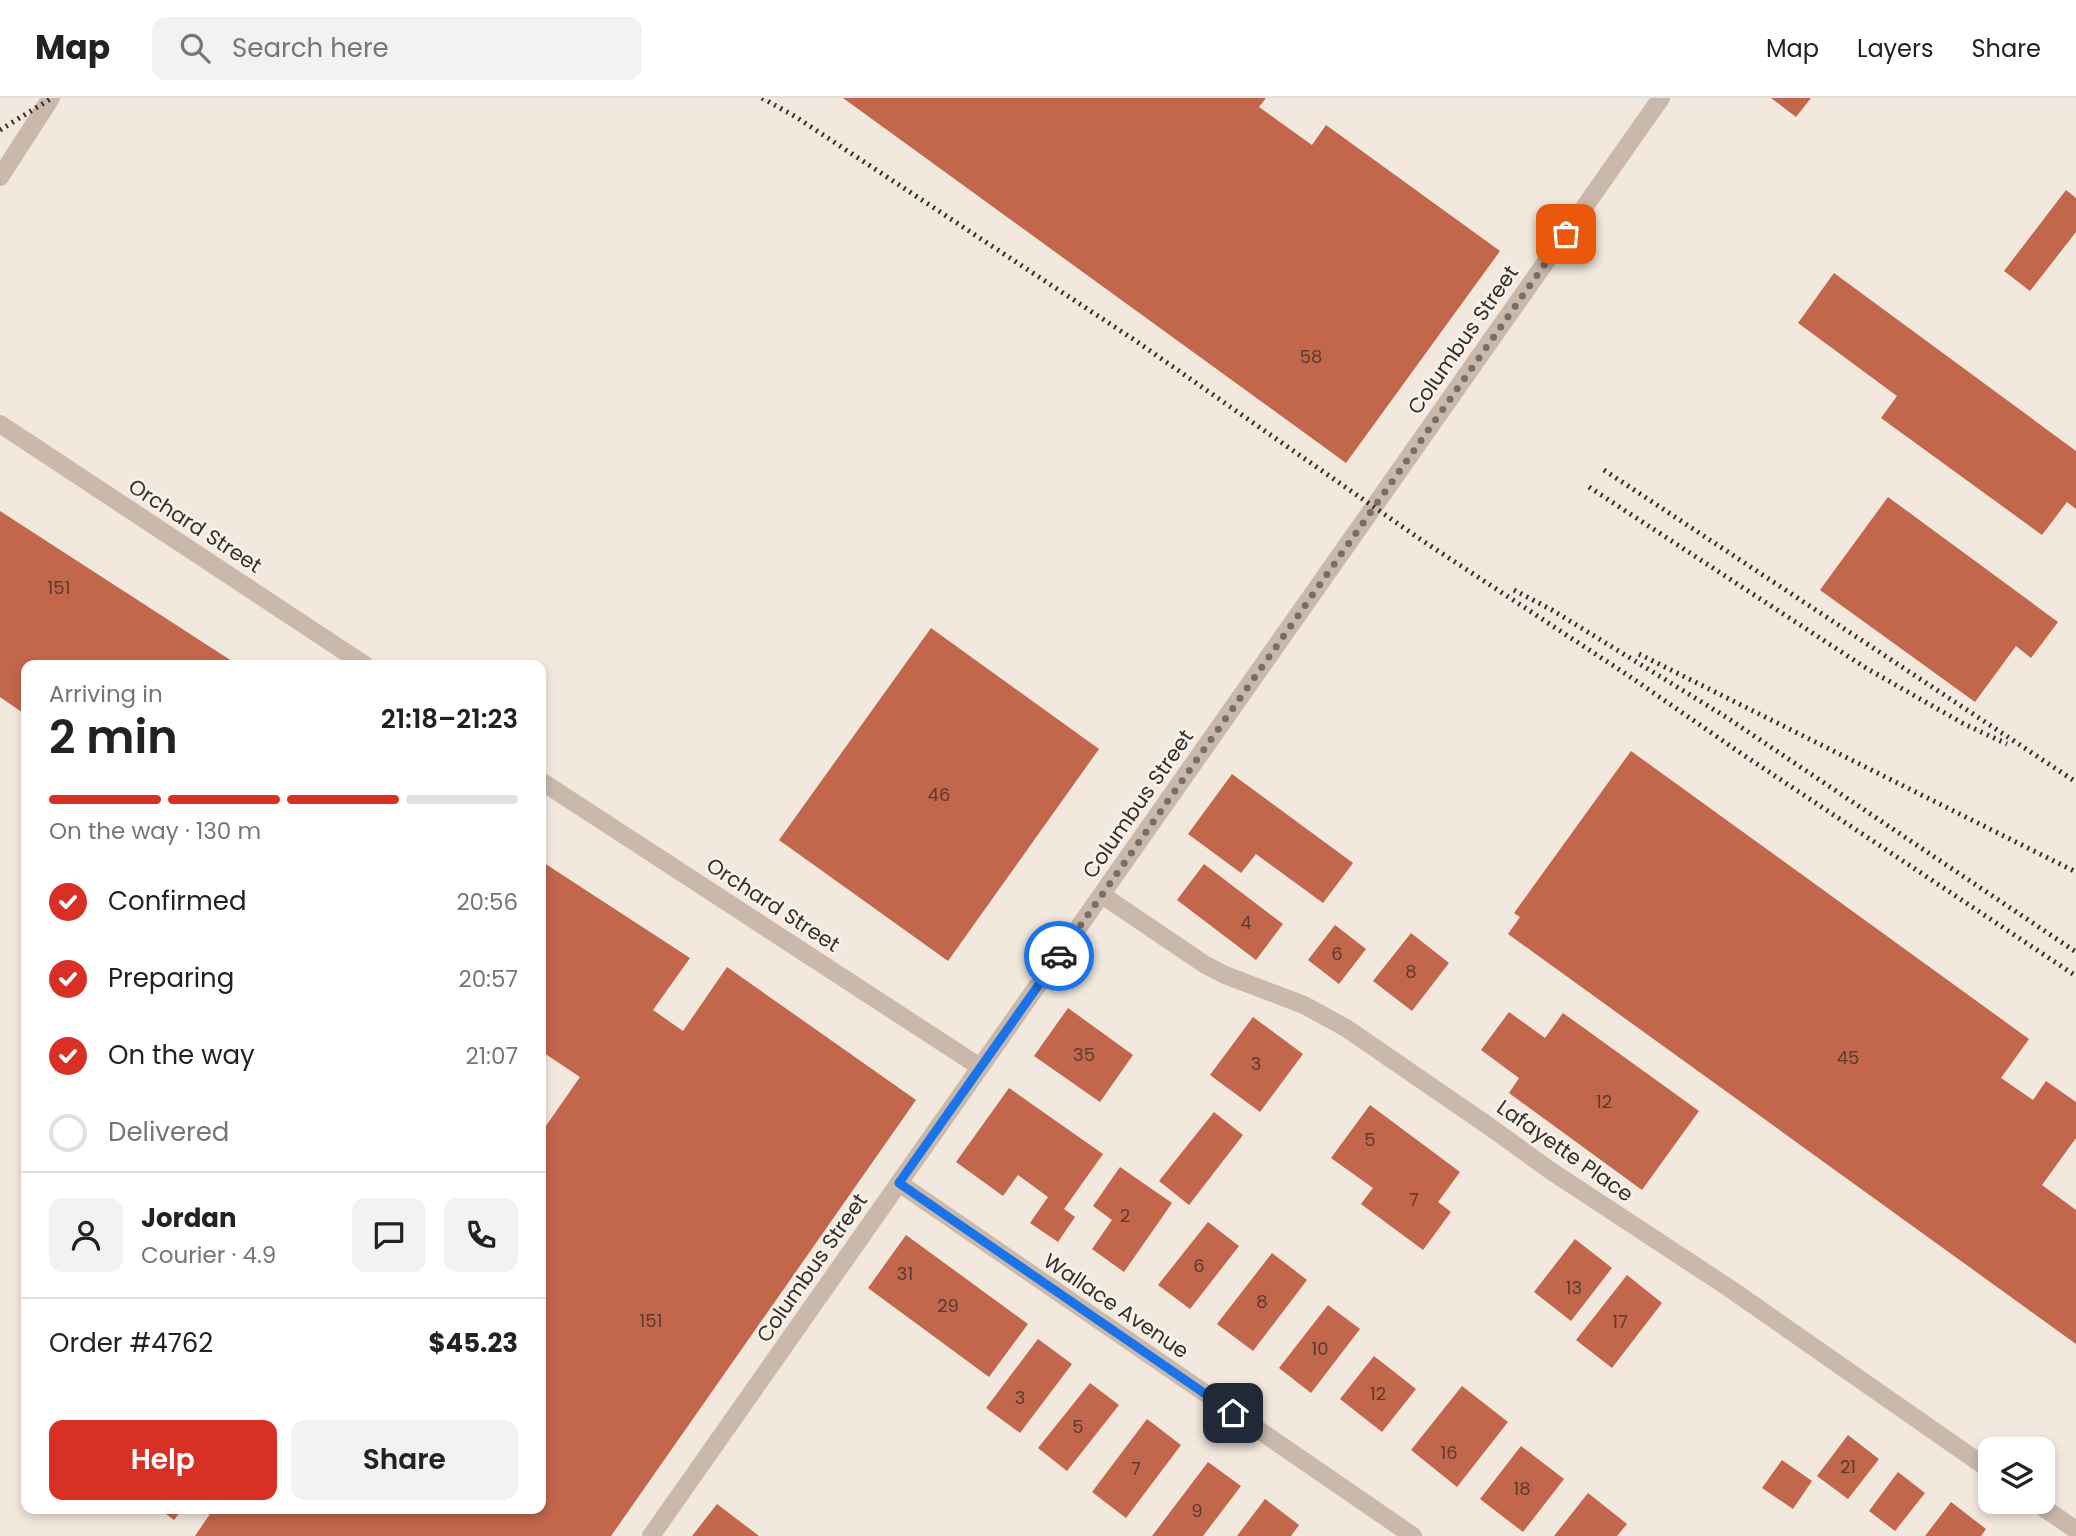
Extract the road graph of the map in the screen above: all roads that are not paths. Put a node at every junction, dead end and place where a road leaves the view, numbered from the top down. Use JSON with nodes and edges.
{"nodes":[{"id":1,"x":51,"y":98,"type":"edge"},
{"id":2,"x":1661,"y":98,"type":"edge"},
{"id":3,"x":0,"y":177,"type":"edge"},
{"id":4,"x":0,"y":424,"type":"edge"},
{"id":5,"x":357,"y":660,"type":"edge"},
{"id":6,"x":546,"y":783,"type":"edge"},
{"id":7,"x":1102,"y":895,"type":"junction"},
{"id":8,"x":981,"y":1068,"type":"junction"},
{"id":9,"x":899,"y":1183,"type":"junction"},
{"id":10,"x":1978,"y":1462,"type":"edge"},
{"id":11,"x":2053,"y":1514,"type":"edge"},
{"id":12,"x":2076,"y":1530,"type":"edge"},
{"id":13,"x":651,"y":1536,"type":"edge"},
{"id":14,"x":1413,"y":1536,"type":"edge"}],
"edges":[{"from":1,"to":3,"type":"street"},
{"from":2,"to":7,"type":"street","name":"Columbus Street"},
{"from":4,"to":5,"type":"street","name":"Orchard Street"},
{"from":6,"to":8,"type":"street","name":"Orchard Street"},
{"from":7,"to":8,"type":"street","name":"Columbus Street"},
{"from":7,"to":10,"type":"street","name":"Lafayette Place"},
{"from":8,"to":9,"type":"street","name":"Columbus Street"},
{"from":9,"to":13,"type":"street","name":"Columbus Street"},
{"from":9,"to":14,"type":"street","name":"Wallace Avenue"},
{"from":11,"to":12,"type":"street"}]}
